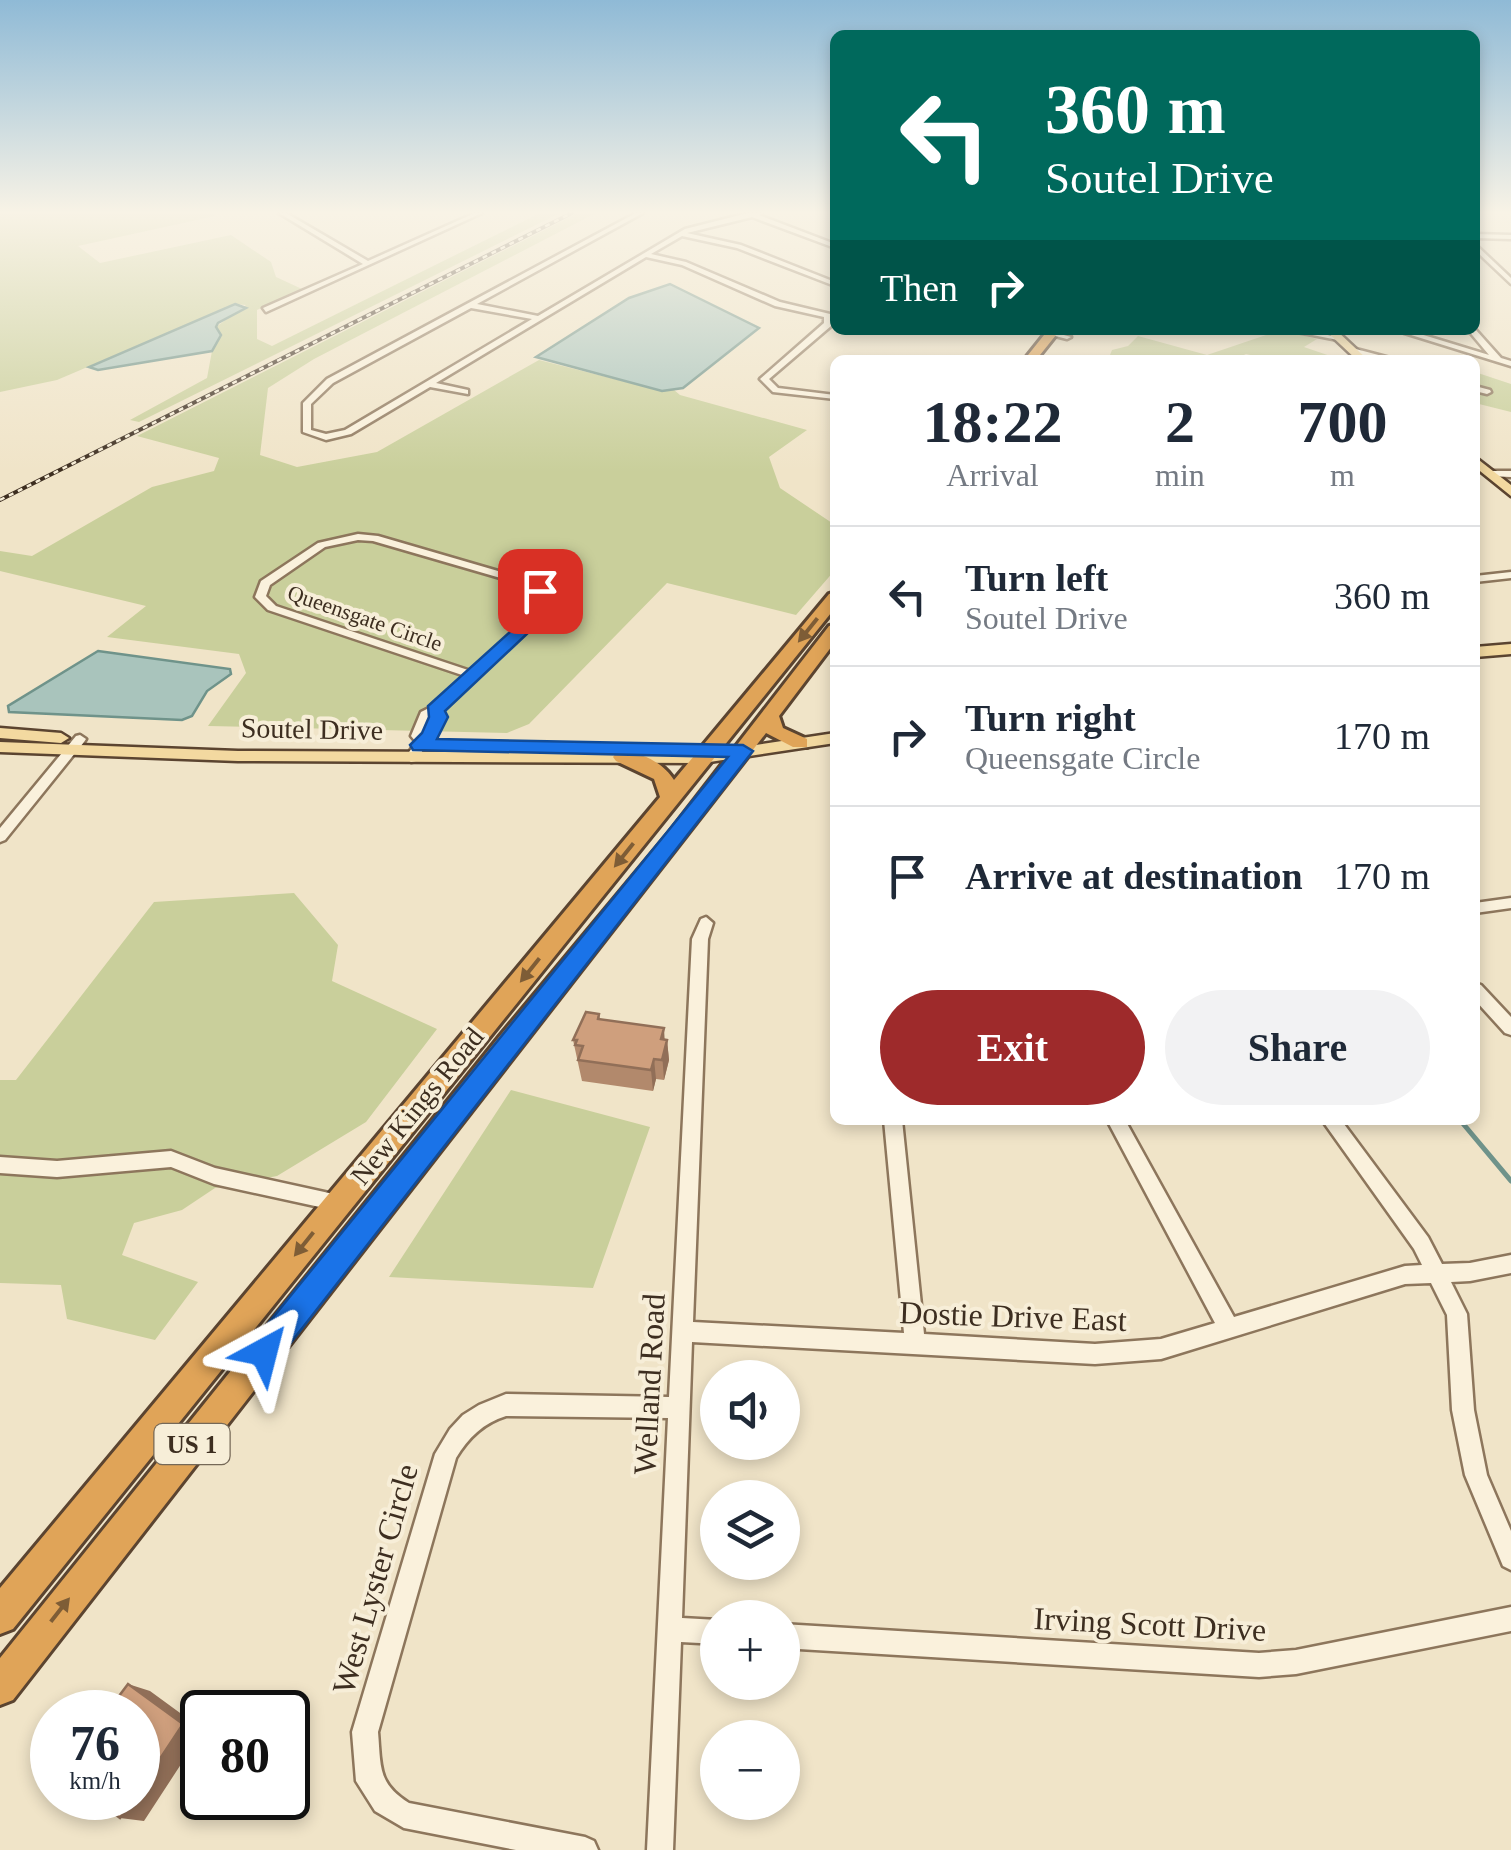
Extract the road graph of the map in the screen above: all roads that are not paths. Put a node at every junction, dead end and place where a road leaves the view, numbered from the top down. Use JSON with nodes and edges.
{"nodes":[{"id":1,"x":290,"y":299,"type":"edge"},
{"id":2,"x":480,"y":299,"type":"edge"},
{"id":3,"x":570,"y":299,"type":"edge"},
{"id":4,"x":767,"y":299,"type":"edge"},
{"id":5,"x":469,"y":305,"type":"junction"},
{"id":6,"x":266,"y":310,"type":"dead end"},
{"id":7,"x":539,"y":318,"type":"junction"},
{"id":8,"x":1051,"y":335,"type":"edge"},
{"id":9,"x":1068,"y":335,"type":"edge"},
{"id":10,"x":1335,"y":335,"type":"edge"},
{"id":11,"x":1415,"y":335,"type":"edge"},
{"id":12,"x":1424,"y":335,"type":"edge"},
{"id":13,"x":1476,"y":335,"type":"edge"},
{"id":14,"x":1428,"y":339,"type":"junction"},
{"id":15,"x":1352,"y":350,"type":"junction"},
{"id":16,"x":1034,"y":355,"type":"edge"},
{"id":17,"x":1052,"y":355,"type":"edge"},
{"id":18,"x":1358,"y":355,"type":"edge"},
{"id":19,"x":1370,"y":355,"type":"edge"},
{"id":20,"x":1498,"y":360,"type":"junction"},
{"id":21,"x":1511,"y":364,"type":"edge"},
{"id":22,"x":428,"y":384,"type":"junction"},
{"id":23,"x":1480,"y":390,"type":"edge"},
{"id":24,"x":465,"y":392,"type":"dead end"},
{"id":25,"x":1487,"y":392,"type":"dead end"},
{"id":26,"x":830,"y":396,"type":"edge"},
{"id":27,"x":1480,"y":465,"type":"edge"},
{"id":28,"x":1490,"y":474,"type":"junction"},
{"id":29,"x":1511,"y":474,"type":"edge"},
{"id":30,"x":1511,"y":492,"type":"edge"},
{"id":31,"x":1511,"y":575,"type":"edge"},
{"id":32,"x":1480,"y":578,"type":"edge"},
{"id":33,"x":830,"y":603,"type":"edge"},
{"id":34,"x":830,"y":637,"type":"edge"},
{"id":35,"x":1511,"y":649,"type":"edge"},
{"id":36,"x":1480,"y":652,"type":"edge"},
{"id":37,"x":472,"y":675,"type":"junction"},
{"id":38,"x":770,"y":716,"type":"junction"},
{"id":39,"x":0,"y":733,"type":"edge"},
{"id":40,"x":830,"y":739,"type":"edge"},
{"id":41,"x":800,"y":743,"type":"junction"},
{"id":42,"x":75,"y":745,"type":"junction"},
{"id":43,"x":0,"y":747,"type":"edge"},
{"id":44,"x":418,"y":748,"type":"junction"},
{"id":45,"x":743,"y":751,"type":"junction"},
{"id":46,"x":707,"y":753,"type":"junction"},
{"id":47,"x":623,"y":757,"type":"junction"},
{"id":48,"x":670,"y":798,"type":"junction"},
{"id":49,"x":0,"y":837,"type":"edge"},
{"id":50,"x":1511,"y":903,"type":"edge"},
{"id":51,"x":1480,"y":907,"type":"edge"},
{"id":52,"x":706,"y":923,"type":"dead end"},
{"id":53,"x":1480,"y":994,"type":"edge"},
{"id":54,"x":1511,"y":1028,"type":"edge"},
{"id":55,"x":492,"y":1039,"type":"junction"},
{"id":56,"x":893,"y":1125,"type":"edge"},
{"id":57,"x":1119,"y":1125,"type":"edge"},
{"id":58,"x":1335,"y":1125,"type":"edge"},
{"id":59,"x":0,"y":1166,"type":"edge"},
{"id":60,"x":338,"y":1203,"type":"junction"},
{"id":61,"x":1511,"y":1264,"type":"edge"},
{"id":62,"x":1438,"y":1273,"type":"junction"},
{"id":63,"x":1228,"y":1328,"type":"junction"},
{"id":64,"x":681,"y":1332,"type":"junction"},
{"id":65,"x":915,"y":1344,"type":"junction"},
{"id":66,"x":678,"y":1408,"type":"junction"},
{"id":67,"x":1511,"y":1558,"type":"edge"},
{"id":68,"x":0,"y":1616,"type":"edge"},
{"id":69,"x":1511,"y":1619,"type":"edge"},
{"id":70,"x":669,"y":1629,"type":"junction"},
{"id":71,"x":700,"y":1631,"type":"edge"},
{"id":72,"x":800,"y":1637,"type":"edge"},
{"id":73,"x":0,"y":1687,"type":"edge"},
{"id":74,"x":584,"y":1850,"type":"edge"},
{"id":75,"x":660,"y":1850,"type":"edge"}],
"edges":[{"from":1,"to":6,"type":"street"},
{"from":2,"to":5,"type":"street"},
{"from":3,"to":7,"type":"street"},
{"from":4,"to":26,"type":"street"},
{"from":5,"to":7,"type":"street"},
{"from":5,"to":22,"type":"street"},
{"from":7,"to":22,"type":"street"},
{"from":8,"to":16,"type":"highway"},
{"from":9,"to":17,"type":"highway"},
{"from":10,"to":15,"type":"main road"},
{"from":11,"to":14,"type":"street"},
{"from":12,"to":14,"type":"street"},
{"from":13,"to":20,"type":"street"},
{"from":14,"to":20,"type":"street"},
{"from":15,"to":18,"type":"main road"},
{"from":15,"to":19,"type":"street"},
{"from":20,"to":21,"type":"street"},
{"from":22,"to":24,"type":"street"},
{"from":23,"to":25,"type":"street"},
{"from":27,"to":28,"type":"main road"},
{"from":28,"to":29,"type":"street"},
{"from":28,"to":30,"type":"main road"},
{"from":31,"to":32,"type":"street"},
{"from":33,"to":46,"type":"highway","name":"New Kings Road","number":"US 1","one_way":true},
{"from":34,"to":38,"type":"highway","name":"New Kings Road","number":"US 1"},
{"from":35,"to":36,"type":"main road"},
{"from":37,"to":37,"type":"street","name":"Queensgate Circle"},
{"from":37,"to":44,"type":"street","name":"Queensgate Circle"},
{"from":38,"to":41,"type":"highway"},
{"from":38,"to":45,"type":"highway","name":"New Kings Road","number":"US 1"},
{"from":39,"to":42,"type":"main road","name":"Soutel Drive"},
{"from":40,"to":41,"type":"main road","name":"Soutel Drive"},
{"from":41,"to":45,"type":"main road","name":"Soutel Drive"},
{"from":42,"to":43,"type":"main road","name":"Soutel Drive"},
{"from":42,"to":44,"type":"main road","name":"Soutel Drive"},
{"from":42,"to":49,"type":"street"},
{"from":44,"to":46,"type":"main road","name":"Soutel Drive"},
{"from":44,"to":47,"type":"main road","name":"Soutel Drive"},
{"from":45,"to":46,"type":"main road","name":"Soutel Drive"},
{"from":45,"to":55,"type":"highway","name":"New Kings Road","number":"US 1"},
{"from":46,"to":47,"type":"main road","name":"Soutel Drive"},
{"from":46,"to":48,"type":"highway","name":"New Kings Road","number":"US 1"},
{"from":47,"to":48,"type":"highway"},
{"from":48,"to":55,"type":"highway","name":"New Kings Road","number":"US 1","one_way":true},
{"from":50,"to":51,"type":"street"},
{"from":52,"to":64,"type":"street","name":"Welland Road"},
{"from":53,"to":54,"type":"street"},
{"from":55,"to":60,"type":"highway","name":"New Kings Road","number":"US 1"},
{"from":73,"to":55,"type":"highway","name":"New Kings Road","number":"US 1","one_way":true},
{"from":56,"to":65,"type":"street"},
{"from":57,"to":63,"type":"street"},
{"from":58,"to":62,"type":"street"},
{"from":59,"to":60,"type":"street"},
{"from":60,"to":68,"type":"highway","name":"New Kings Road","number":"US 1","one_way":true},
{"from":61,"to":62,"type":"street","name":"Dostie Drive East"},
{"from":62,"to":63,"type":"street","name":"Dostie Drive East"},
{"from":62,"to":67,"type":"street"},
{"from":63,"to":65,"type":"street","name":"Dostie Drive East"},
{"from":64,"to":65,"type":"street","name":"Dostie Drive East"},
{"from":64,"to":66,"type":"street","name":"Welland Road"},
{"from":66,"to":70,"type":"street","name":"Welland Road"},
{"from":66,"to":74,"type":"street","name":"West Lyster Circle"},
{"from":69,"to":72,"type":"street","name":"Irving Scott Drive"},
{"from":70,"to":71,"type":"street"},
{"from":70,"to":75,"type":"street","name":"Welland Road"}]}
